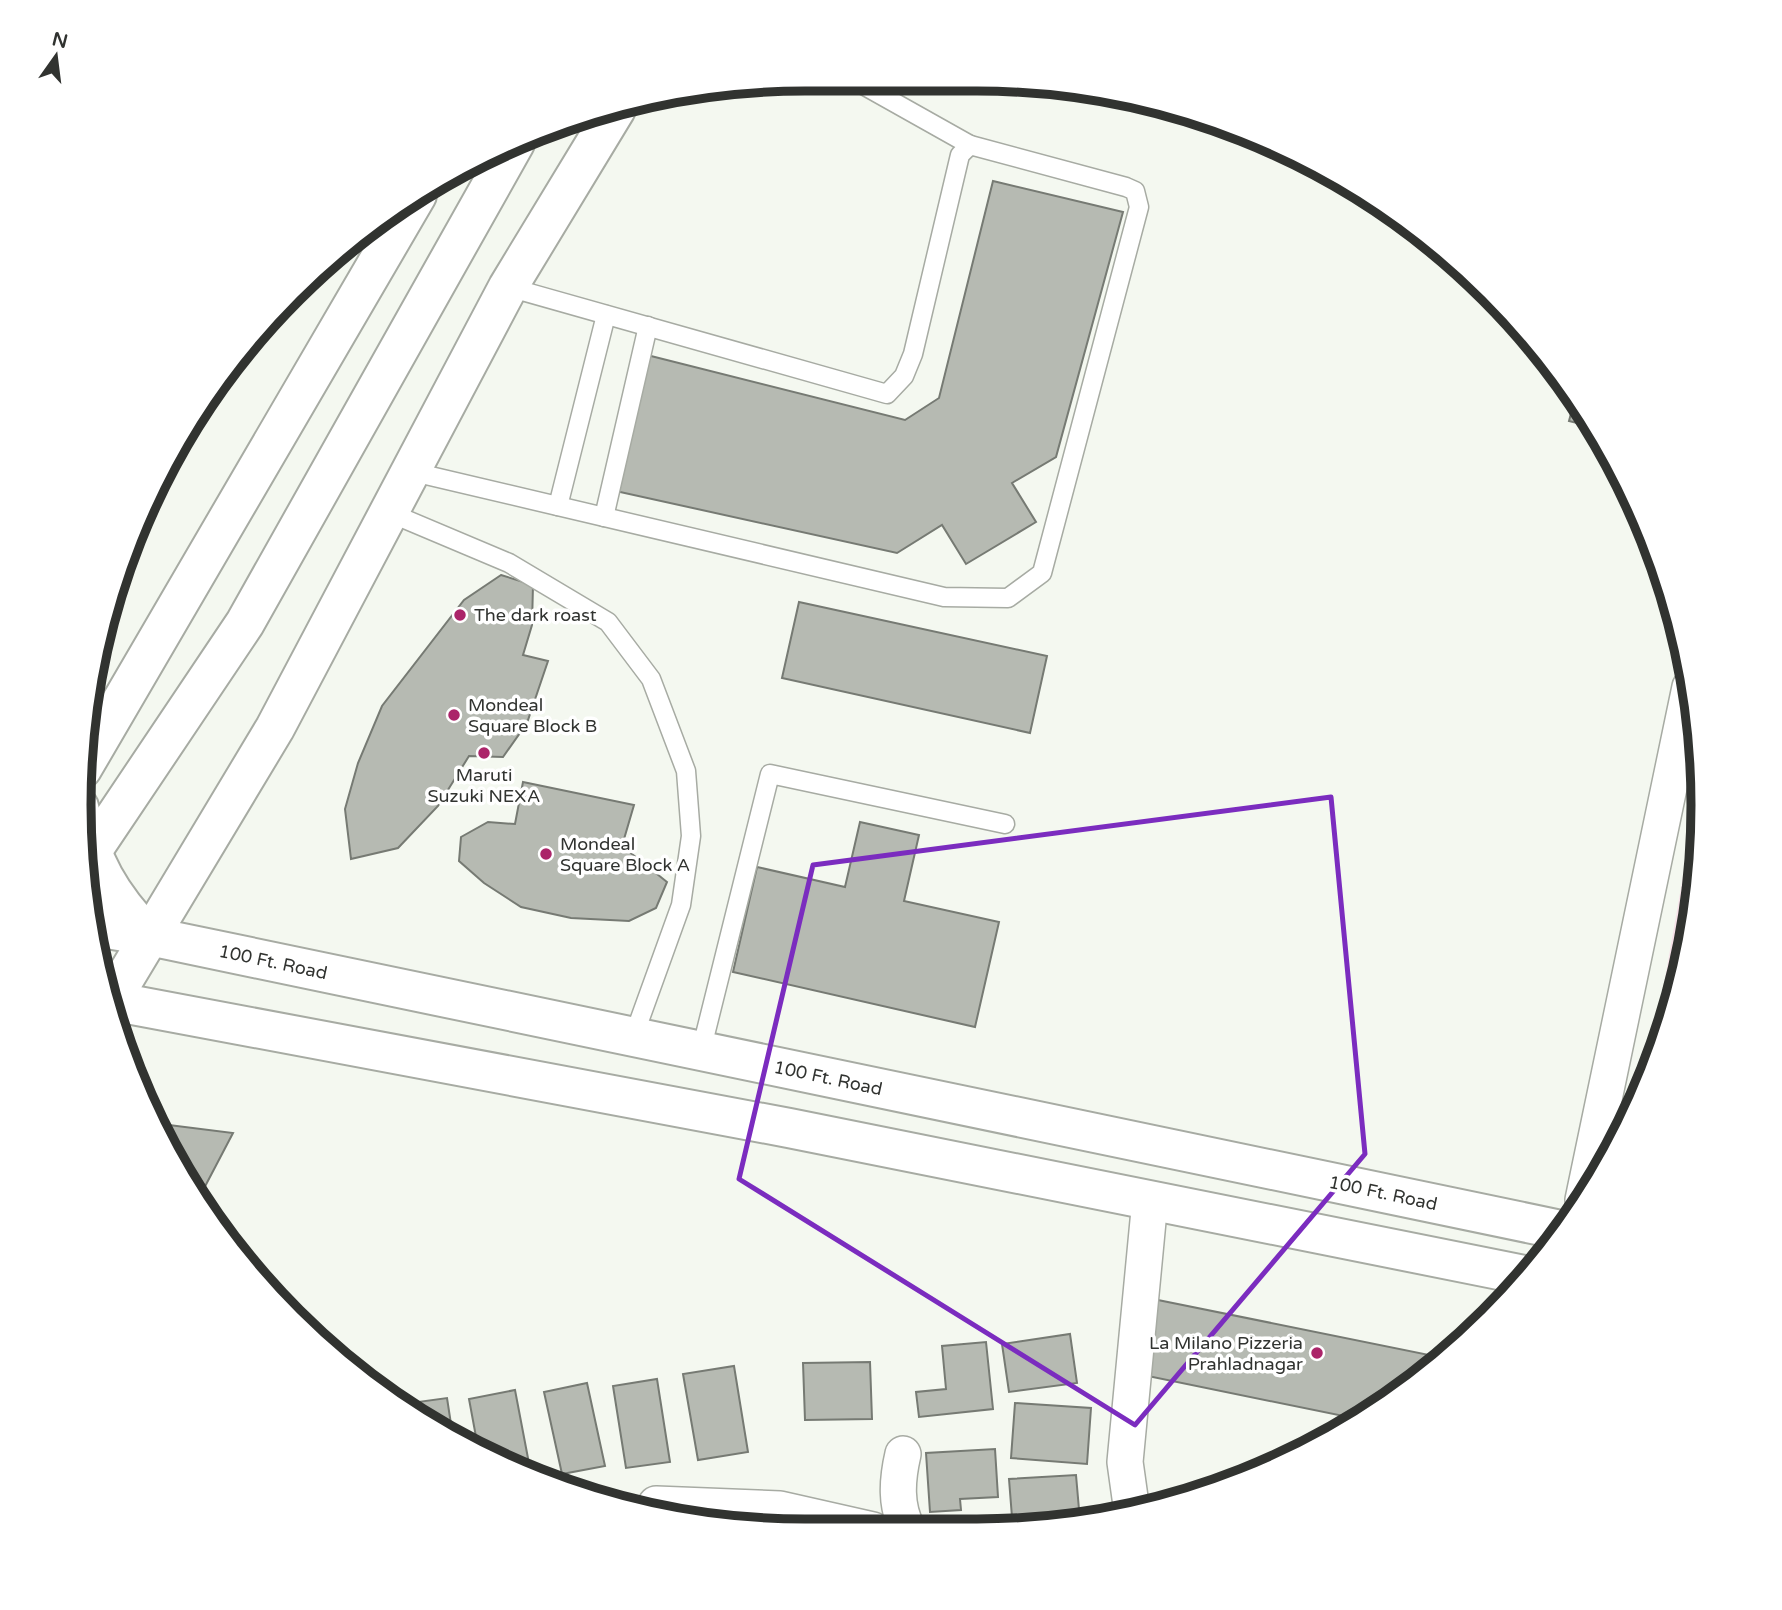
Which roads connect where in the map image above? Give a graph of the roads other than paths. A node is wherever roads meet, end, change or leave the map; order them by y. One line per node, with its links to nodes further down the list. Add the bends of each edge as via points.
1 (874, 91): 3 (lane)
2 (610, 118): 6 (main road)
3 (970, 145): 8 (lane, via 960,155 913,354 904,376 887,394); 12 (lane, via 1126,187 1135,191 1139,207 1042,573 1008,598 944,597)
4 (507, 156): 16 (main road, via 246,623)
5 (407, 211): 14 (main road)
6 (508, 288): 7 (lane); 9 (main road)
7 (606, 315): 8 (lane); 10 (lane)
8 (648, 326): 12 (lane)
9 (408, 471): 10 (lane); 11 (main road)
10 (558, 506): 12 (lane)
11 (388, 512): 19 (main road, via 275,728); 22 (lane, via 509,563 608,622 650,679 686,771 691,836 681,905)
12 (604, 517)
13 (1685, 711): 24 (street)
14 (94, 749)
15 (1005, 824): 23 (lane, via 770,774)
16 (93, 850)
17 (94, 864): 19 (main road, via 120,906)
18 (102, 929): 19 (main road, 100 Ft. Road)
19 (149, 936): 20 (main road); 22 (main road, 100 Ft. Road)
20 (115, 990)
21 (119, 1004): 25 (main road)
22 (633, 1038): 23 (main road, 100 Ft. Road)
23 (701, 1052): 26 (main road, 100 Ft. Road)
24 (1589, 1172)
25 (1150, 1200): 27 (main road); 29 (street, via 1125,1462)
26 (1552, 1228)
27 (1516, 1273)
28 (902, 1454): 32 (street, via 898,1475)
29 (1131, 1502)
30 (662, 1504): 31 (street, via 779,1508)
31 (826, 1519)
32 (902, 1519)

